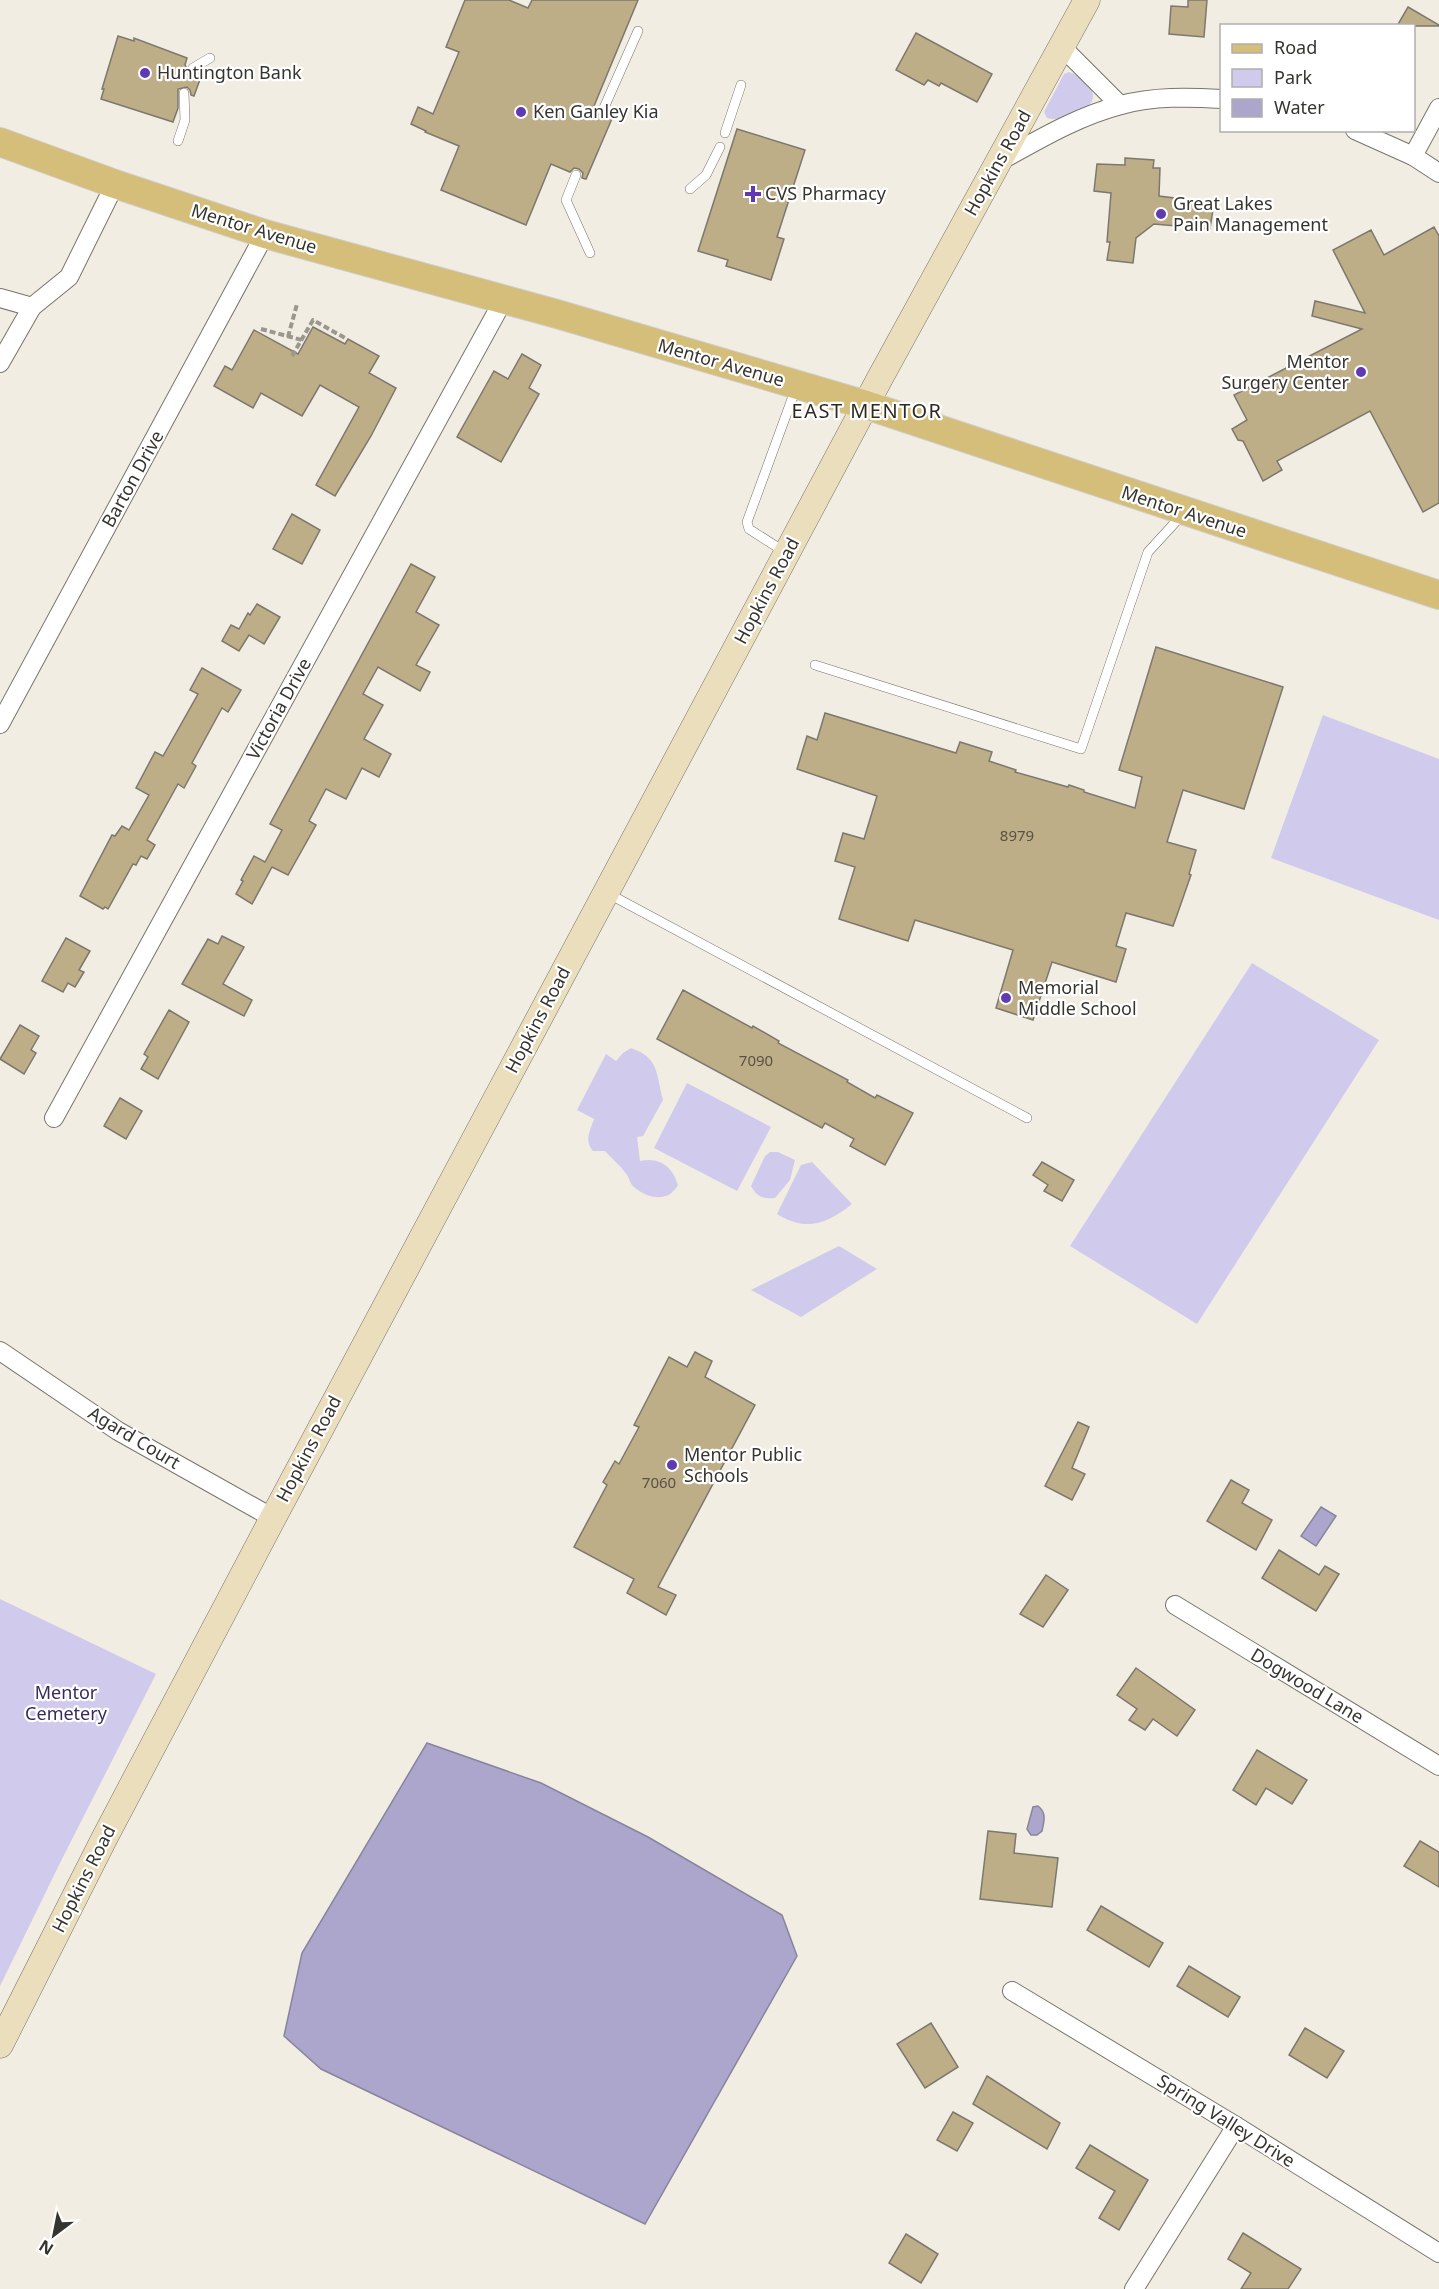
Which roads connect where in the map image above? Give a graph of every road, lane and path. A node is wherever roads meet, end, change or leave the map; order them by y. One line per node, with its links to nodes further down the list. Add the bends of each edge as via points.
1 (1087, 0): 3 (street, Hopkins Road)
2 (638, 31): 11 (lane)
3 (1062, 47): 9 (street); 18 (street, Hopkins Road)
4 (210, 58): 5 (lane)
5 (192, 68)
6 (741, 85): 13 (lane)
7 (184, 93): 14 (lane, via 185,120)
8 (1220, 99): 9 (street, via 1171,98)
9 (1120, 105): 18 (street, via 1079,120)
10 (1439, 108): 17 (street)
11 (603, 110)
12 (1359, 132): 17 (street)
13 (725, 134)
14 (178, 141)
15 (0, 142): 21 (main road, Mentor Avenue)
16 (720, 147): 22 (lane, via 706,175)
17 (1413, 156): 19 (street)
18 (998, 162): 36 (street, Hopkins Road)
19 (1439, 173)
20 (576, 175): 24 (lane, via 566,200)
21 (114, 184): 23 (main road, Mentor Avenue); 28 (street, via 69,277)
22 (690, 189)
23 (265, 234): 26 (main road, Mentor Avenue); 41 (street, Barton Drive)
24 (590, 253)
25 (0, 298): 28 (street)
26 (504, 299): 35 (main road, Mentor Avenue); 43 (street, Victoria Drive)
27 (297, 304): 30 (path)
28 (32, 307): 34 (street)
29 (261, 329): 30 (path)
30 (288, 336): 32 (path)
31 (345, 338): 32 (path, via 313,320)
32 (302, 340): 33 (path)
33 (292, 356)
34 (0, 363)
35 (797, 385): 36 (main road, Mentor Avenue); 38 (lane, via 747,522 749,529)
36 (866, 405): 37 (main road, Mentor Avenue); 38 (street, Hopkins Road)
37 (1185, 512): 39 (main road, Mentor Avenue); 40 (lane, via 1148,552 1081,749)
38 (787, 553): 42 (street, Hopkins Road)
39 (1439, 595)
40 (814, 665)
41 (0, 724)
42 (607, 893): 44 (lane); 46 (street, Hopkins Road)
43 (54, 1118)
44 (1027, 1118)
45 (0, 1351): 46 (street, Agard Court, via 118,1431)
46 (273, 1518): 50 (street, Hopkins Road)
47 (1175, 1605): 48 (street, Dogwood Lane)
48 (1439, 1766)
49 (1012, 1991): 51 (street, Spring Valley Drive)
50 (0, 2045)
51 (1236, 2126): 52 (street, Spring Valley Drive); 53 (street)
52 (1439, 2253)
53 (1134, 2289)

